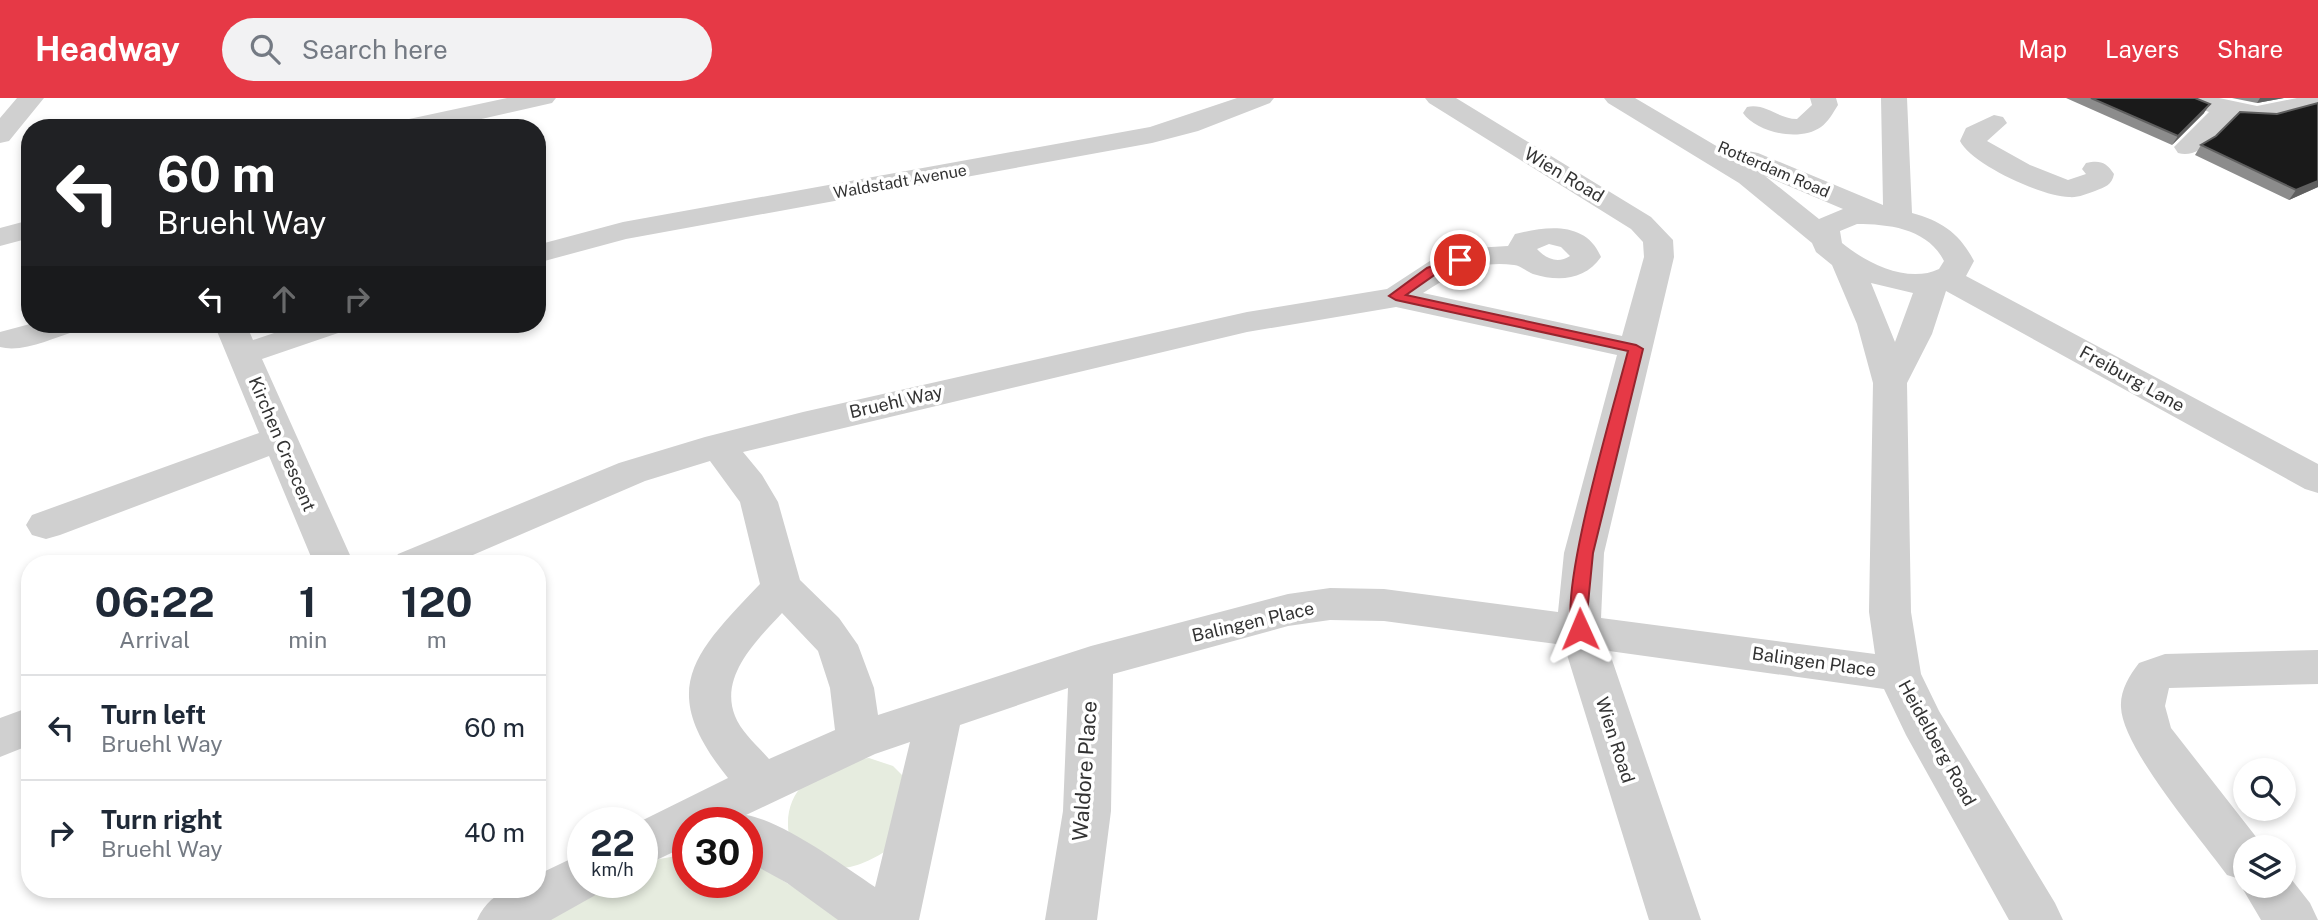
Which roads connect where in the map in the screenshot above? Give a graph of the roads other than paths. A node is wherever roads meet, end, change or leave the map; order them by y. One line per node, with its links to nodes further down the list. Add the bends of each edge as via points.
1 (31, 98): 15 (street)
2 (543, 98): 12 (street)
3 (1261, 98): 22 (street, Waldstadt Avenue, via 1152,135 624,231)
4 (1438, 98): 31 (street, Wien Road, via 1652,231 1659,257)
5 (1617, 98): 13 (street, Rotterdam Road)
6 (1823, 98): 11 (street, via 1825,106 1819,115 1796,128 1782,127)
7 (1894, 98): 18 (street)
8 (2195, 98): 10 (street)
9 (2318, 99): 10 (street, via 2279,113)
10 (2227, 109): 16 (street)
11 (1756, 113)
12 (446, 119)
13 (1662, 123): 18 (street, Rotterdam Road); 21 (street, Rotterdam Road, via 1749,177)
14 (1994, 123): 17 (street, via 1975,134 1975,145 2047,184 2078,188 2099,179)
15 (0, 135)
16 (2188, 148)
17 (2096, 169)
18 (1892, 217): 21 (street, via 1841,218 1825,230); 25 (street, Rotterdam Road, via 1928,229 1951,244 1959,261 1957,268)
19 (21, 231): 20 (street)
20 (0, 237)
21 (1824, 238): 24 (street, Rotterdam Road, via 1835,256)
22 (546, 252)
23 (1523, 255): 26 (street, Bruehl Way, via 1474,257 1447,264)
24 (1847, 264): 25 (street, via 1889,280); 32 (street, Heidelberg Road, via 1873,324)
25 (1940, 279): 32 (street, Heidelberg Road); 35 (street, Freiburg Lane)
26 (1396, 296): 31 (street, Bruehl Way); 34 (street, Bruehl Way, via 1233,326)
27 (34, 333): 30 (street)
28 (275, 333): 29 (street)
29 (237, 339): 33 (street, Kirchen Crescent)
30 (10, 340)
31 (1636, 349): 40 (street, Wien Road, via 1584,553)
32 (1891, 383): 43 (street, Heidelberg Road, via 1890,612)
33 (280, 439): 36 (street); 37 (street, Kirchen Crescent)
34 (718, 446): 38 (street, Bruehl Way, via 632,472); 39 (street, via 759,502)
35 (2318, 480)
36 (46, 525)
37 (330, 555)
38 (434, 555)
39 (781, 587): 47 (street, via 837,645 852,688); 48 (street, via 720,660 708,686 707,698 721,732)
40 (1580, 629): 41 (street, Balingen Place, via 1384,605 1330,604 1288,610); 43 (street, Balingen Place); 60 (street, Wien Road)
41 (1091, 663): 44 (street, Balingen Place); 59 (street, Waldore Place, via 1087,811)
42 (2318, 667): 50 (street, via 2165,671 2154,675 2143,695 2146,726 2153,738)
43 (1899, 674): 61 (street, Heidelberg Road)
44 (940, 713): 47 (street, Balingen Place); 58 (street)
45 (21, 729): 46 (street)
46 (0, 738)
47 (859, 740): 48 (street, Balingen Place)
48 (761, 783): 49 (street, Balingen Place)
49 (729, 807)
50 (2233, 843)
51 (763, 845): 57 (street, via 805,867)
52 (567, 885): 53 (street)
53 (546, 896)
54 (543, 898): 56 (street)
55 (2275, 898): 62 (street)
56 (503, 920)
57 (879, 920)
58 (893, 920)
59 (1071, 920)
60 (1675, 920)
61 (2036, 920)
62 (2292, 920)

